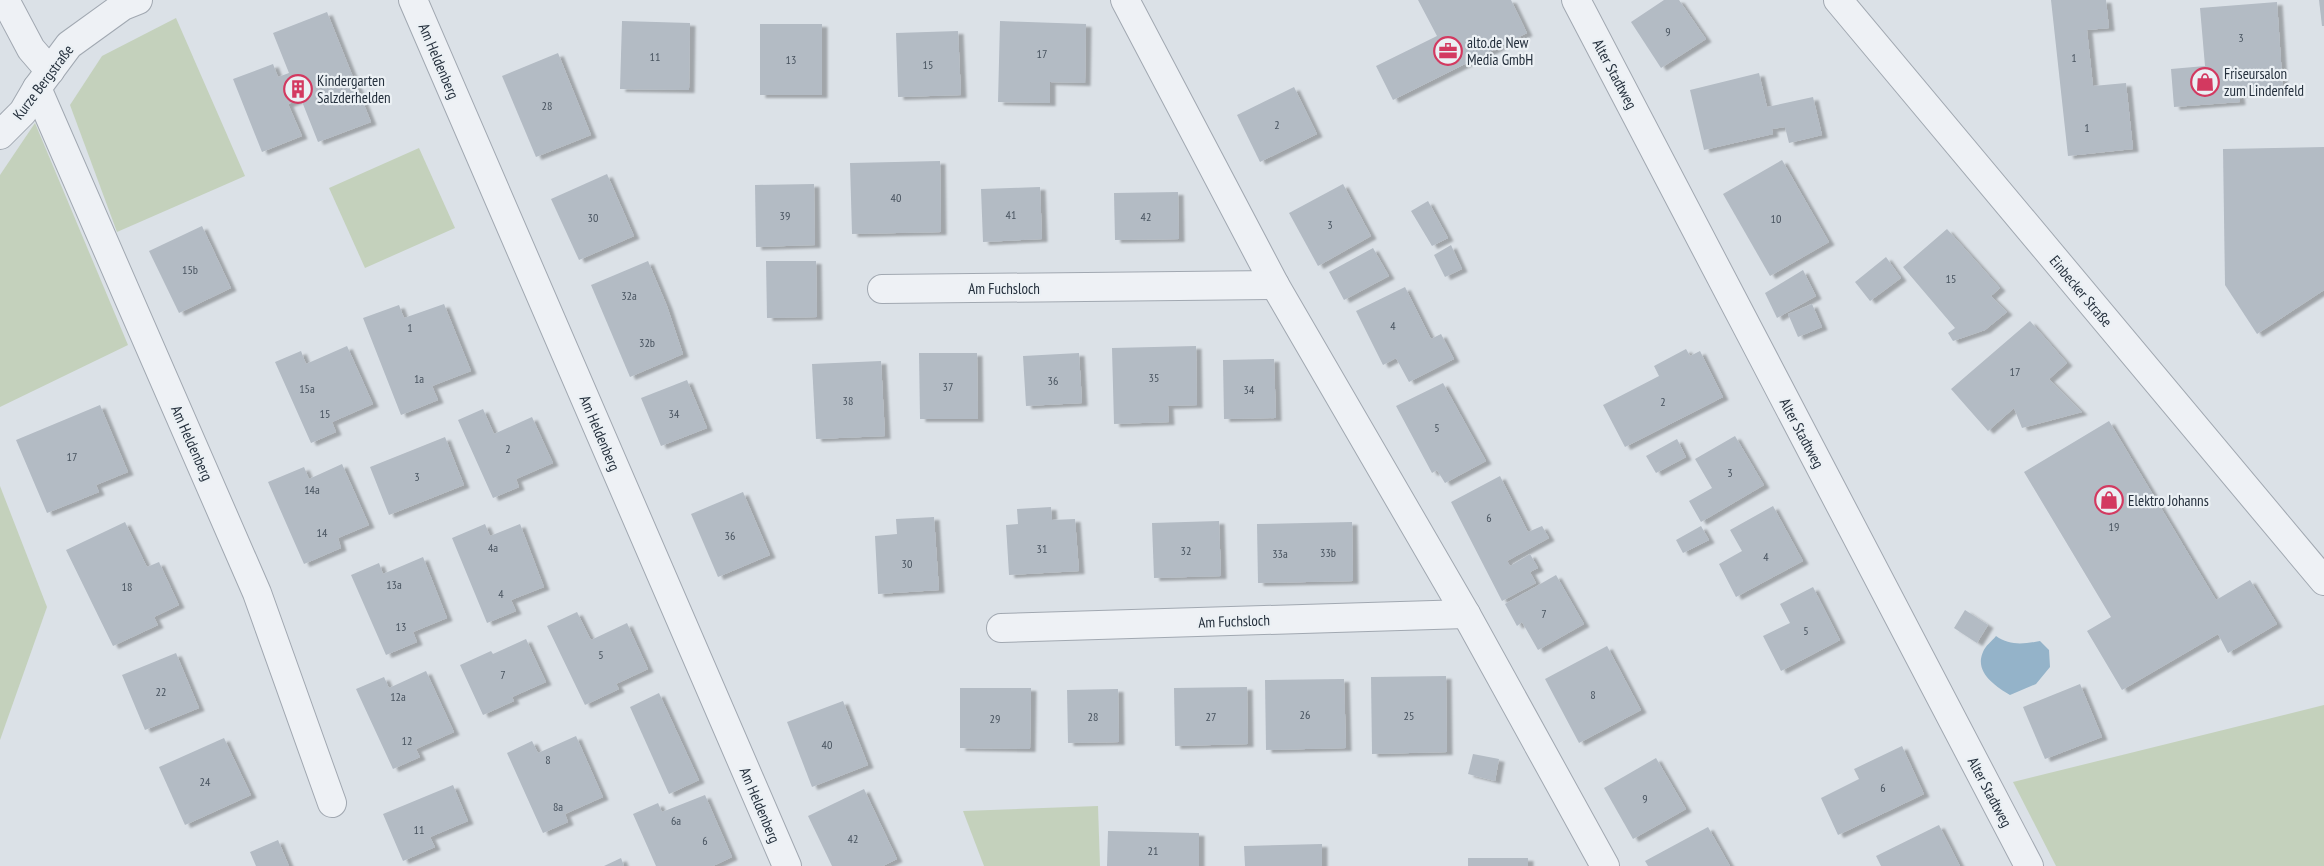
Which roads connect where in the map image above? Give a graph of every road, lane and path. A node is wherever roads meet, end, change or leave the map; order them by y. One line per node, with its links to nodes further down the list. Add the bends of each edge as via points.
1 (5, 0): 7 (street, Am Heldenberg)
2 (138, 0): 7 (street, Kurze Bergstraße, via 123,6 69,45)
3 (412, 0): 15 (street, Am Heldenberg)
4 (1125, 0): 9 (street)
5 (1576, 0): 17 (street, Alter Stadtweg)
6 (1838, 0): 11 (street, Einbecker Straße)
7 (44, 80): 8 (street, Kurze Bergstraße, via 23,112); 14 (street, Am Heldenberg, via 258,593)
8 (0, 135)
9 (1275, 285): 10 (street, Am Fuchsloch); 12 (street)
10 (882, 288)
11 (2324, 581)
12 (1466, 614): 13 (street, Am Fuchsloch); 16 (street)
13 (1002, 628)
14 (332, 803)
15 (787, 866)
16 (1605, 866)
17 (2029, 866)

